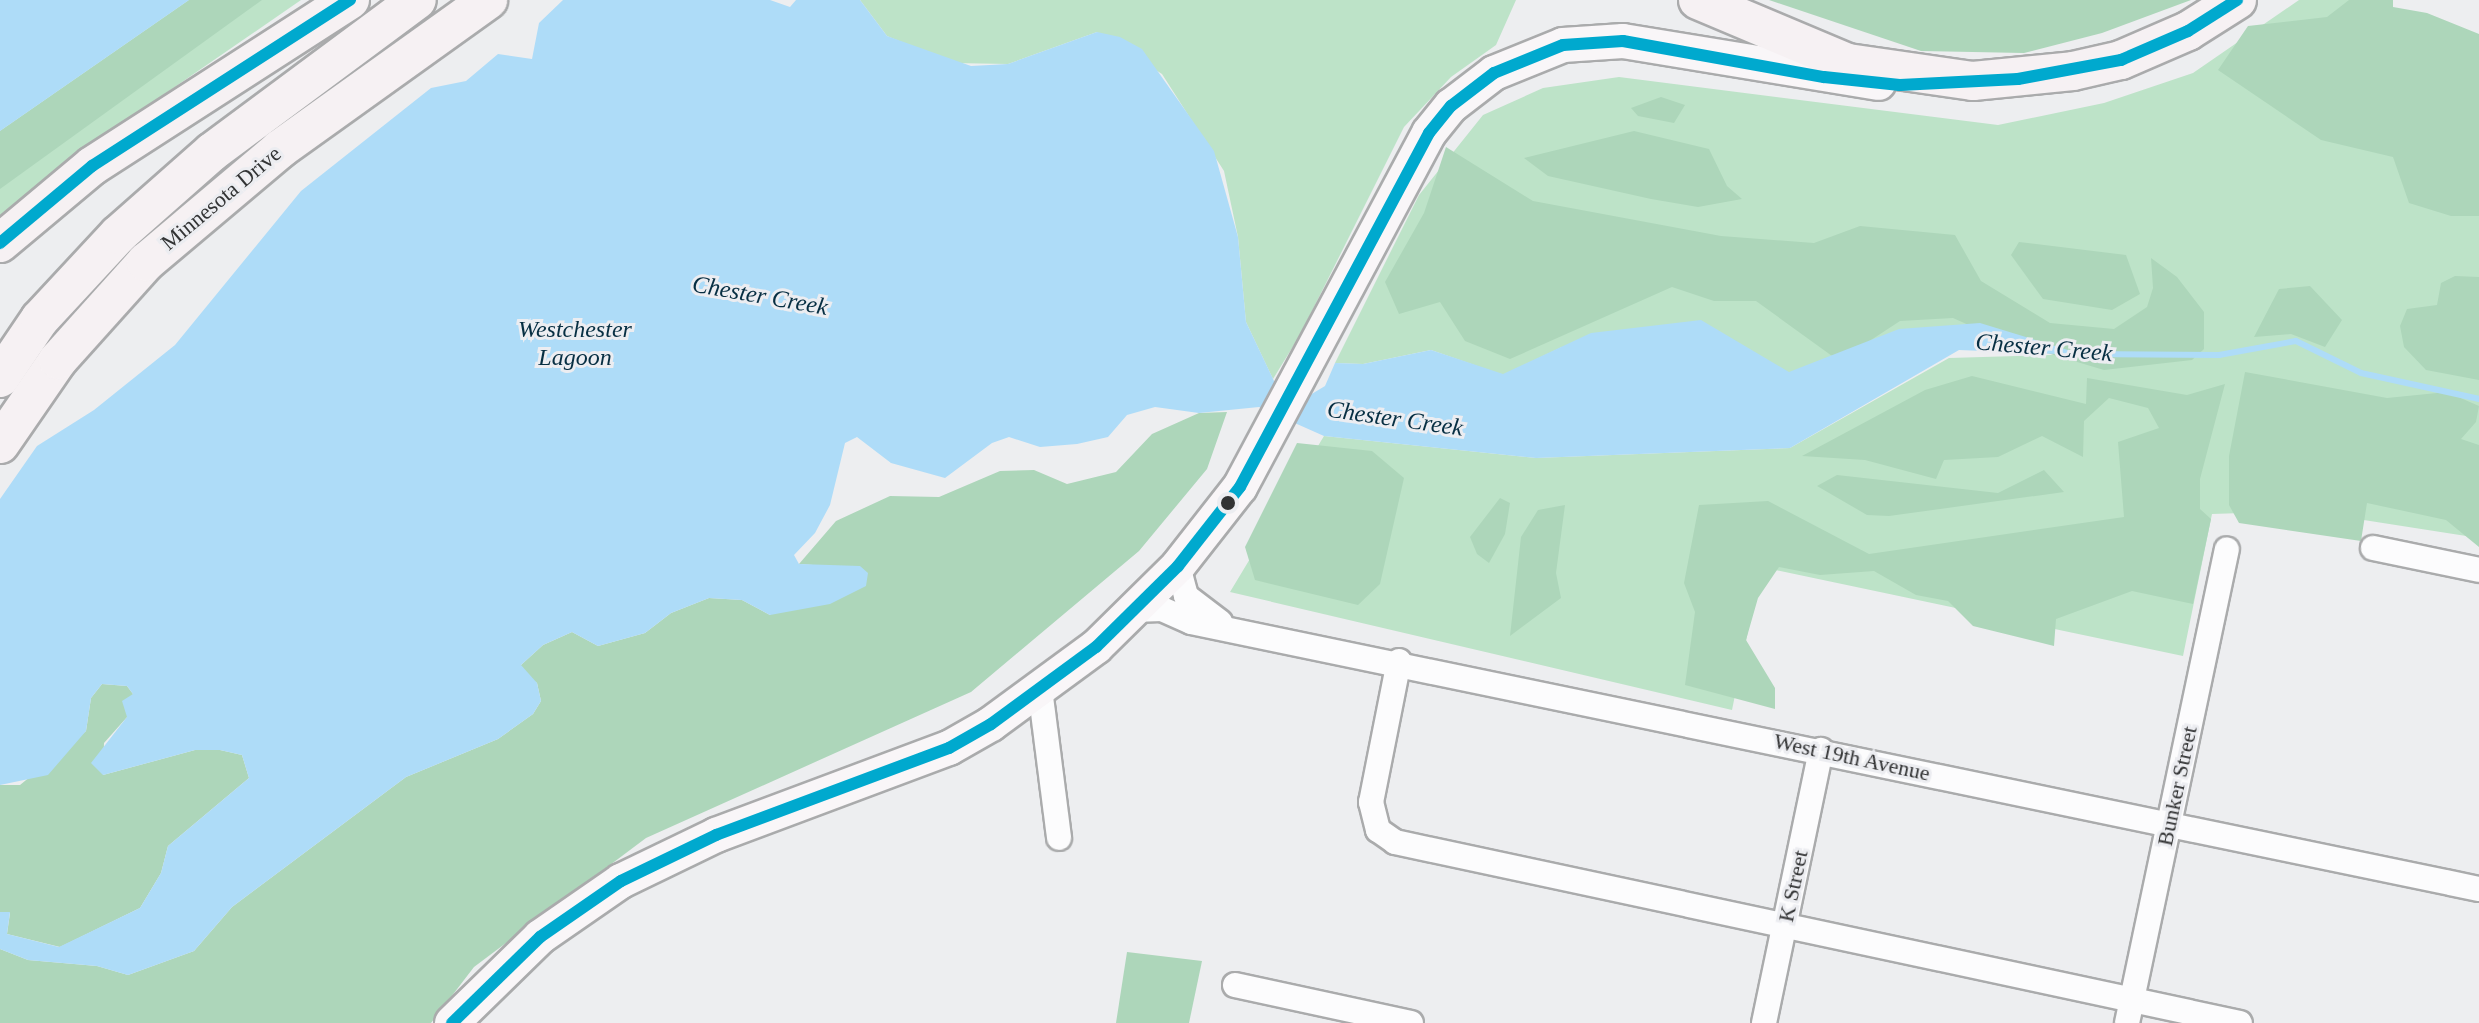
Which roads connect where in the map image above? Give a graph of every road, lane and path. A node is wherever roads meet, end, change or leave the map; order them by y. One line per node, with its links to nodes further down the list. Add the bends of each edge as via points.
1 (350, 0): 7 (main road, via 92,166)
2 (417, 0): 8 (main road, Minnesota Drive, via 224,143 118,235 40,319)
3 (488, 0): 9 (main road, Minnesota Drive, via 280,149 146,262 58,360)
4 (1698, 0): 6 (main road, via 1848,63)
5 (2237, 0): 6 (main road, via 2188,31 2121,60 2073,71)
6 (1973, 81): 12 (main road, via 1900,85 1824,77 1623,41 1563,45 1514,62 1472,88 1429,133 1249,474)
7 (0, 243)
8 (0, 378)
9 (0, 444)
10 (2373, 548): 13 (street)
11 (2227, 549): 19 (street, Bunker Street)
12 (1178, 566): 14 (main road); 15 (street, West 19th Avenue, via 1186,596)
13 (2479, 570)
14 (1132, 610): 15 (street, West 19th Avenue, via 1162,609 1191,622); 17 (main road, via 1096,647)
15 (1225, 625): 16 (street, West 19th Avenue)
16 (1399, 661): 18 (street, West 19th Avenue); 22 (street, via 1371,802 1378,830 1395,842)
17 (1040, 689): 20 (street); 25 (main road, via 949,748 716,835 621,881 540,937)
18 (1821, 750): 19 (street, West 19th Avenue); 22 (street, K Street)
19 (2169, 825): 21 (street, West 19th Avenue); 24 (street, Bunker Street)
20 (1059, 838)
21 (2479, 889)
22 (1785, 925): 24 (street); 27 (street, K Street)
23 (1235, 985): 26 (street)
24 (2129, 1012): 28 (street)
25 (452, 1023)
26 (1411, 1023)
27 (1764, 1023)
28 (2240, 1023)

